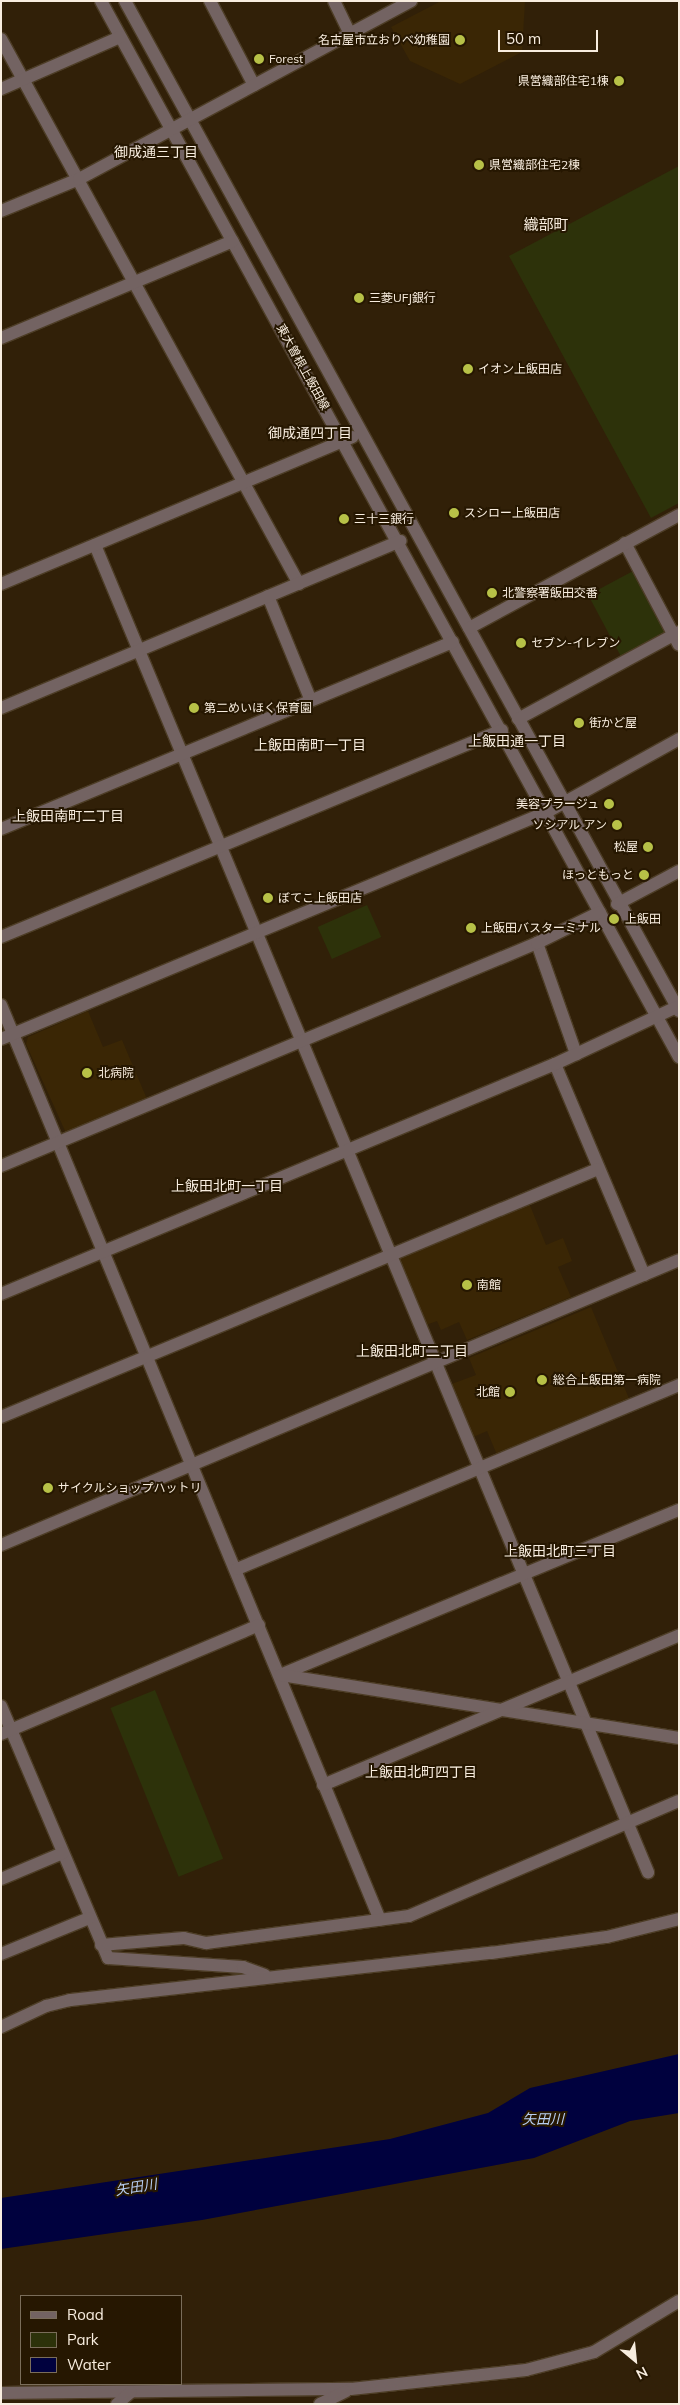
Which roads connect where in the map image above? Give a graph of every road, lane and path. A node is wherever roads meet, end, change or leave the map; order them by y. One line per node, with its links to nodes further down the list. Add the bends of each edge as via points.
1 (101, 1): 7 (street, 東大曽根上飯田線)
2 (125, 1): 12 (street, 東大曽根上飯田線)
3 (210, 1): 10 (street)
4 (334, 1): 6 (street)
5 (411, 1): 6 (street)
6 (350, 34): 10 (street)
7 (120, 37): 9 (street); 13 (street, 東大曽根上飯田線)
8 (1, 39): 9 (street)
9 (24, 80): 11 (street); 14 (street)
10 (254, 85): 12 (street)
11 (1, 89)
12 (190, 120): 13 (street); 19 (street, 東大曽根上飯田線)
13 (172, 130): 14 (street); 16 (street, 東大曽根上飯田線)
14 (79, 179): 15 (street); 17 (street)
15 (1, 211)
16 (233, 241): 17 (street); 20 (street, 東大曽根上飯田線)
17 (135, 282): 18 (street); 21 (street)
18 (1, 338)
19 (361, 433): 20 (street); 29 (street, 東大曽根上飯田線)
20 (344, 441): 21 (street); 23 (street, 東大曽根上飯田線)
21 (244, 482): 25 (street); 27 (street)
22 (679, 515): 24 (street)
23 (400, 541): 27 (street); 31 (street, 東大曽根上飯田線)
24 (625, 543): 29 (street); 30 (street)
25 (95, 545): 26 (street); 32 (street)
26 (1, 584)
27 (299, 584): 28 (street)
28 (268, 596): 32 (street); 33 (street)
29 (469, 628): 35 (street, 東大曽根上飯田線)
30 (677, 637): 35 (street)
31 (453, 642): 33 (street); 36 (street, 東大曽根上飯田線)
32 (139, 650): 34 (street); 38 (street)
33 (311, 701): 38 (street)
34 (1, 708)
35 (518, 718): 39 (street, 東大曽根上飯田線)
36 (502, 730): 40 (street, 東大曽根上飯田線); 42 (street)
37 (679, 739): 39 (street)
38 (182, 754): 41 (street); 42 (street)
39 (564, 802): 40 (street); 44 (street, 東大曽根上飯田線)
40 (547, 812): 45 (street, 東大曽根上飯田線); 46 (street)
41 (1, 829)
42 (220, 847): 46 (street); 47 (street)
43 (679, 871): 44 (street)
44 (617, 904): 50 (street, 東大曽根上飯田線)
45 (600, 912): 48 (street); 51 (street, 東大曽根上飯田線)
46 (258, 933): 52 (street); 54 (street)
47 (1, 937)
48 (537, 943): 54 (street); 55 (street)
49 (1, 1005): 52 (street)
50 (678, 1008): 51 (street)
51 (657, 1018): 55 (street); 56 (street, 東大曽根上飯田線)
52 (14, 1034): 53 (street); 58 (street)
53 (1, 1039)
54 (301, 1042): 58 (street); 59 (street)
55 (576, 1054): 57 (street)
56 (679, 1057)
57 (555, 1064): 59 (street); 61 (street)
58 (59, 1143): 60 (street); 62 (street)
59 (347, 1150): 62 (street); 63 (street)
60 (1, 1166)
61 (598, 1170): 63 (street); 65 (street)
62 (103, 1251): 66 (street); 67 (street)
63 (389, 1256): 67 (street); 68 (street)
64 (679, 1260): 65 (street)
65 (644, 1275): 68 (street)
66 (1, 1294)
67 (146, 1357): 70 (street); 71 (street)
68 (434, 1364): 71 (street); 72 (street)
69 (679, 1385): 72 (street)
70 (1, 1416)
71 (194, 1463): 74 (street); 75 (street)
72 (479, 1469): 75 (street); 76 (street)
73 (679, 1510): 76 (street)
74 (1, 1545)
75 (237, 1569): 77 (street)
76 (523, 1574): 79 (street); 80 (street)
77 (259, 1625): 79 (street); 84 (street)
78 (679, 1635): 80 (street)
79 (280, 1675): 82 (street); 86 (street)
80 (568, 1681): 82 (street); 83 (street)
81 (1, 1706): 84 (street)
82 (496, 1710): 83 (street); 86 (street)
83 (586, 1724): 85 (street); 88 (street)
84 (6, 1732): 89 (street)
85 (679, 1738)
86 (322, 1784): 94 (street)
87 (679, 1801): 88 (street)
88 (627, 1823): 90 (street); 94 (street, via 409,1916)
89 (62, 1854): 91 (street); 92 (street)
90 (648, 1872)
91 (1, 1879)
92 (89, 1918): 97 (street); 98 (street)
93 (679, 1919): 96 (street)
94 (380, 1920): 97 (street, via 206,1943 184,1938)
95 (679, 1928): 96 (street)
96 (607, 1937): 99 (street)
97 (100, 1945): 99 (street, via 108,1958 243,1967)
98 (1, 1954)
99 (268, 1976): 100 (street, via 70,2000 46,2006)
100 (1, 2027)
101 (679, 2301): 102 (street, via 571,2361 526,2370)
102 (351, 2389): 103 (street); 106 (street)
103 (131, 2392): 104 (street); 105 (street)
104 (1, 2393)
105 (117, 2404)
106 (320, 2404)

